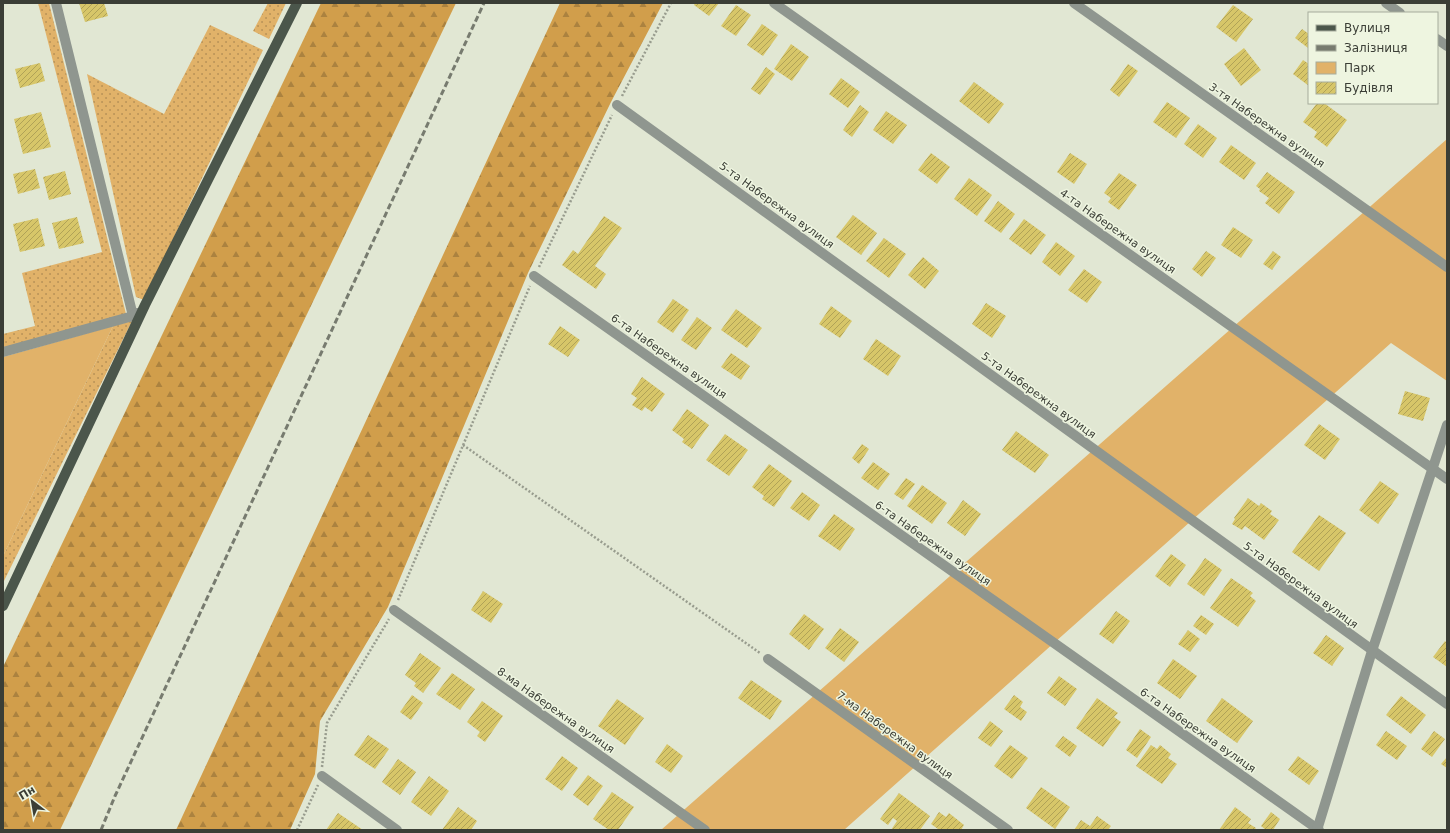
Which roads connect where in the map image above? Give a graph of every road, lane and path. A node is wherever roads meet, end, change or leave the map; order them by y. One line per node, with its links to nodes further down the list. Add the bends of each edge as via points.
1 (56, 3): 14 (street)
2 (297, 3): 13 (main road)
3 (671, 3): 10 (path)
4 (774, 3): 18 (street, 4-та Набережна вулиця)
5 (1074, 3): 11 (street, 3-тя Набережна вулиця)
6 (1386, 3): 7 (street)
7 (1399, 12)
8 (1438, 40): 9 (street)
9 (1447, 46)
10 (617, 104): 12 (path); 22 (street, 5-та Набережна вулиця)
11 (1447, 267)
12 (534, 276): 17 (path); 30 (street, 6-та Набережна вулиця)
13 (145, 305): 14 (street); 20 (main road)
14 (133, 316): 15 (street)
15 (3, 352)
16 (1447, 425): 18 (street)
17 (463, 445): 21 (path); 23 (path)
18 (1433, 469): 19 (street, 4-та Набережна вулиця); 22 (street)
19 (1447, 479)
20 (3, 606)
21 (394, 610): 25 (path, via 327,723); 28 (street, 8-ма Набережна вулиця)
22 (1372, 651): 24 (street, 5-та Набережна вулиця); 30 (street)
23 (768, 659): 29 (street, 7-ма Набережна вулиця)
24 (1447, 704)
25 (322, 776): 26 (path); 27 (street)
26 (297, 830)
27 (397, 830)
28 (705, 830)
29 (1008, 830)
30 (1317, 830)

